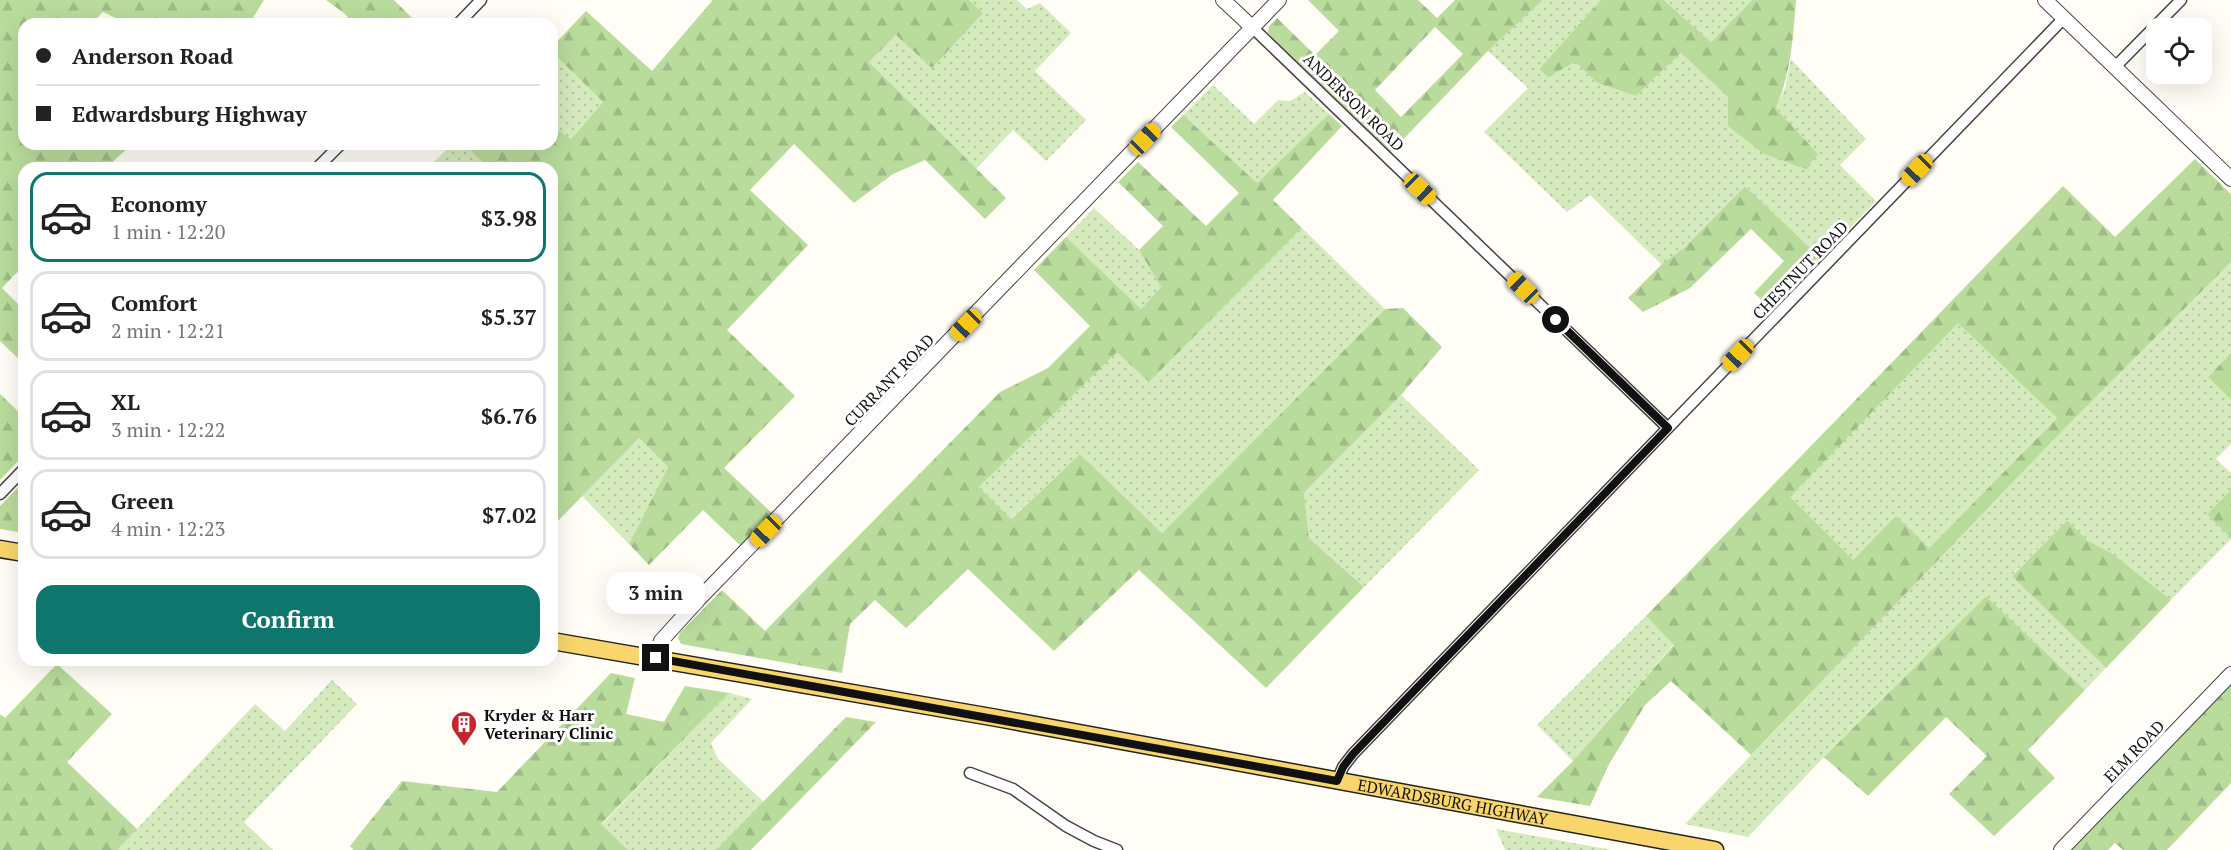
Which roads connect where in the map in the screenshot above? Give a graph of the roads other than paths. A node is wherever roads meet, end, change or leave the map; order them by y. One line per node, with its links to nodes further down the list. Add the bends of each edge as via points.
1 (481, 0): 6 (street)
2 (1223, 0): 8 (street, ANDERSON ROAD)
3 (1279, 0): 8 (street, CURRANT ROAD)
4 (2045, 0): 7 (street)
5 (2181, 0): 9 (street)
6 (464, 18)
7 (2064, 18): 9 (street); 13 (street, CHESTNUT ROAD)
8 (1252, 28): 13 (street, ANDERSON ROAD); 19 (street, CURRANT ROAD, via 699,599 662,641)
9 (2115, 67): 12 (street)
10 (335, 150): 11 (street)
11 (323, 162)
12 (2231, 179)
13 (1668, 428): 22 (street, CHESTNUT ROAD, via 1353,754)
14 (18, 475): 15 (street)
15 (0, 494)
16 (0, 549): 17 (main road)
17 (18, 552)
18 (558, 642): 19 (main road, EDWARDSBURG HIGHWAY)
19 (656, 658): 22 (main road, EDWARDSBURG HIGHWAY)
20 (2231, 674): 25 (street, ELM ROAD)
21 (969, 773): 23 (street, via 1013,789 1066,825)
22 (1337, 781): 24 (main road, EDWARDSBURG HIGHWAY)
23 (1117, 850)
24 (1715, 850)
25 (2061, 850)

